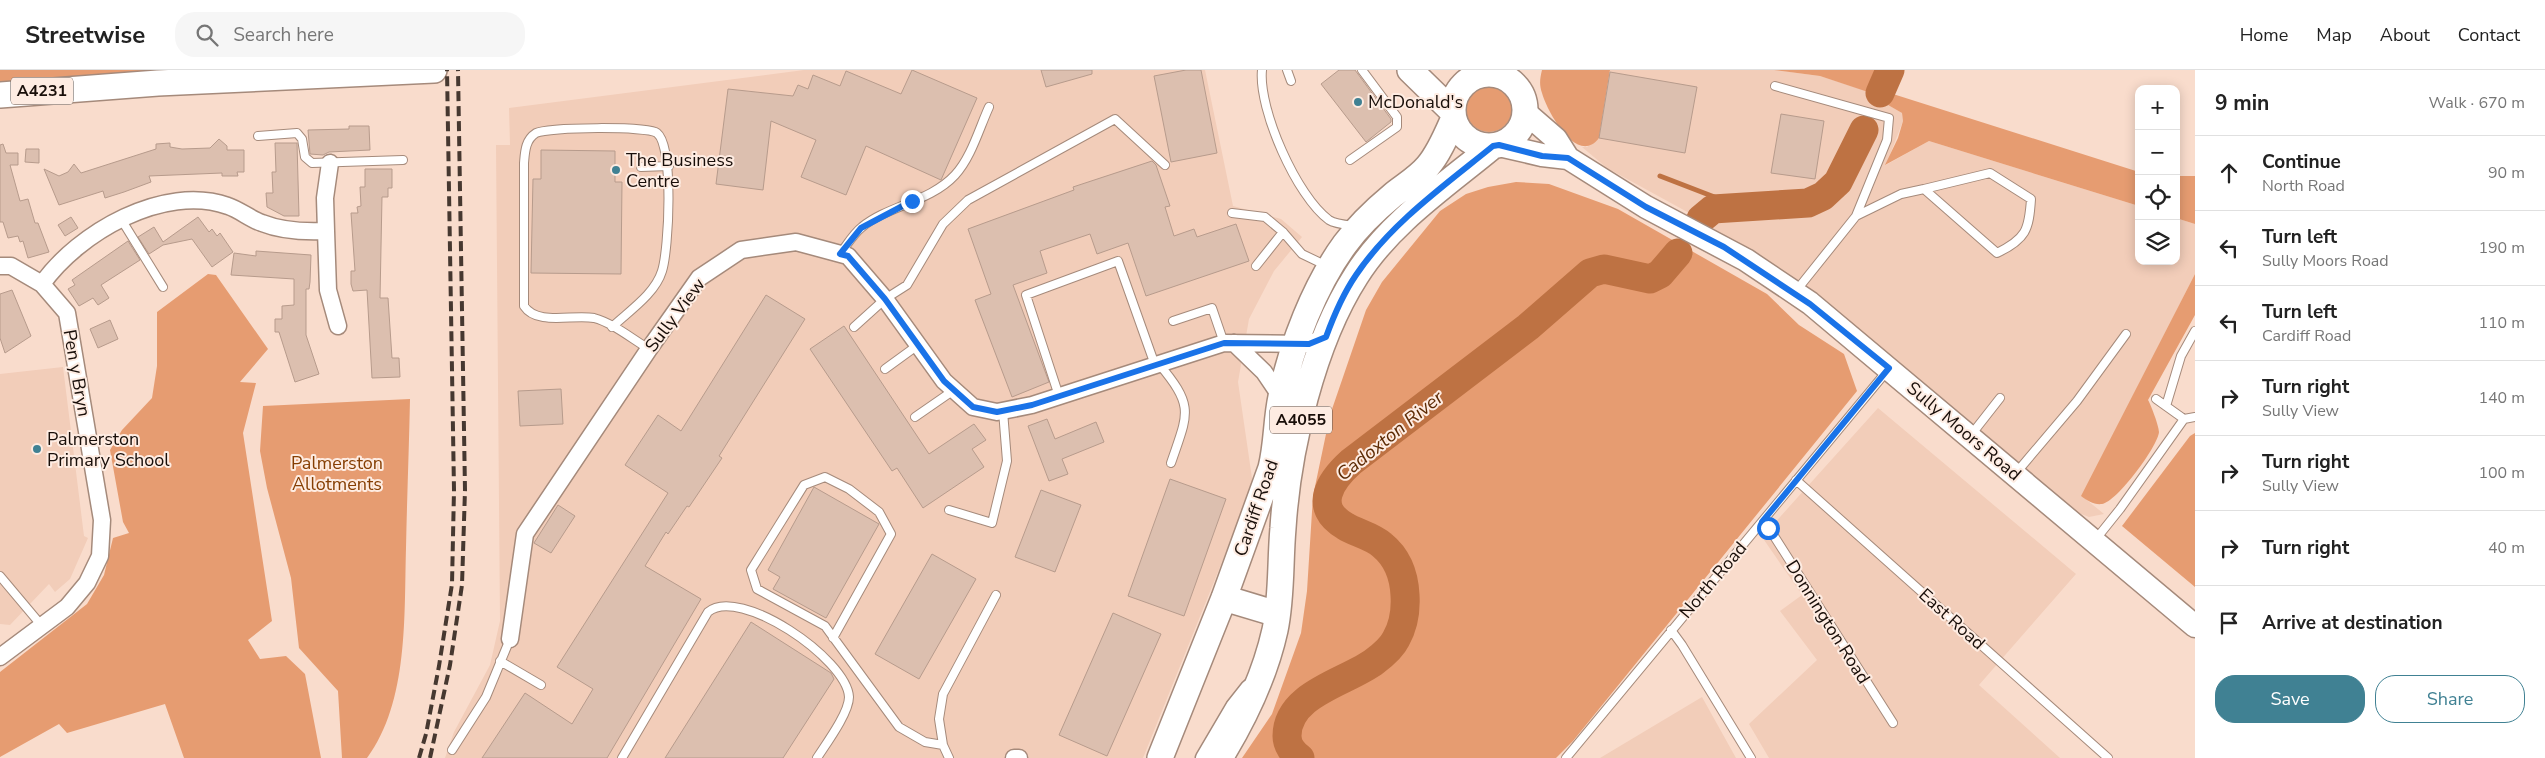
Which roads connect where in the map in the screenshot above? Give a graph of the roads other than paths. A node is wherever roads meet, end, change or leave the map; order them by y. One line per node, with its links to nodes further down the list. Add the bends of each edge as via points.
1 (426, 70): 10 (main road, A4231, via 158,83)
2 (1262, 70): 27 (lane, via 1262,86 1271,126 1309,200 1330,221)
3 (1287, 70): 8 (lane)
4 (1362, 70): 18 (lane, via 1397,117 1397,127)
5 (1410, 70): 13 (main road)
6 (1531, 70): 11 (main road)
7 (1487, 72): 11 (main road, via 1511,80); 13 (main road, via 1463,84 1457,92)
8 (1291, 81)
9 (1775, 86): 25 (lane, via 1889,118 1887,140)
10 (0, 95)
11 (1524, 103): 15 (main road, via 1518,132); 16 (main road, Sully Moors Road)
12 (989, 107): 30 (lane, via 964,163 955,175 937,189 872,220 861,228)
13 (1453, 116): 15 (main road, via 1457,128 1469,141); 27 (main road, Cardiff Road / A4055, via 1436,156 1427,168)
14 (258, 136): 19 (lane, via 296,133 302,140 305,157 312,163)
15 (1496, 146): 16 (main road, Sully Moors Road); 44 (main road, Cardiff Road / A4055, via 1429,198 1381,245 1357,274 1334,315)
16 (1568, 158): 36 (main road, Sully Moors Road, via 1646,207 1746,260)
17 (403, 160): 19 (lane)
18 (1350, 160)
19 (330, 163): 28 (street, via 325,198)
20 (669, 166): 22 (lane); 40 (lane, via 662,271 653,289); 40 (lane, via 663,139 650,129 561,128 543,131 530,139 526,147 523,186 524,306 528,313 538,316 594,318)
21 (1165, 166): 37 (lane, via 1115,119 968,200 943,224 907,285)
22 (641, 167)
23 (1924, 188): 23 (lane, via 1997,253 2013,245 2029,226 2031,199 1990,173); 25 (lane, via 1901,194)
24 (1232, 213): 29 (lane, via 1265,217)
25 (1856, 216): 36 (lane)
26 (121, 219): 28 (street, via 163,204 192,200 227,206 263,224 302,232); 34 (street, via 68,253); 35 (lane)
27 (1358, 227): 33 (main road, Cardiff Road / A4055)
28 (326, 231): 39 (street, via 328,290)
29 (1283, 232): 32 (lane); 33 (lane, via 1302,254)
30 (840, 254): 37 (street, Sully View, via 848,256); 48 (street, Sully View, via 796,242 741,250 699,278)
31 (0, 266): 34 (street, via 11,266)
32 (1256, 266)
33 (1331, 268): 46 (main road, Cardiff Road / A4055)
34 (42, 284): 73 (street, Pen y Bryn, via 67,314 102,520 100,556 87,583 67,607)
35 (163, 287)
36 (1795, 293): 50 (main road, Sully Moors Road)
37 (885, 299): 41 (lane); 47 (street, Sully View)
38 (1172, 321): 45 (lane, via 1212,308)
39 (338, 326)
40 (612, 327): 48 (lane)
41 (854, 327)
42 (2195, 331): 57 (lane, via 2181,356)
43 (2126, 334): 64 (lane, via 2078,401)
44 (1326, 337): 46 (street, Sully View, via 1309,344); 72 (main road, Cardiff Road / A4055, via 1294,454 1284,515)
45 (1229, 343): 46 (street, Sully View); 49 (street, Sully View); 54 (street, via 1264,372)
46 (1295, 344): 54 (main road, Cardiff Road / A4055)
47 (918, 345): 51 (lane); 52 (street, Sully View)
48 (649, 349): 77 (street, Sully View, via 525,534)
49 (1157, 364): 53 (street, Sully View); 53 (lane, via 1118,261 1026,295); 63 (lane, via 1178,387 1186,411)
50 (1889, 368): 62 (main road, Sully Moors Road); 65 (lane, North Road)
51 (885, 369)
52 (954, 390): 58 (street, Sully View, via 973,407); 59 (lane)
53 (1059, 396): 58 (street, Sully View)
54 (1281, 397): 71 (main road, Cardiff Road / A4055, via 1275,453)
55 (2000, 398): 62 (lane)
56 (2156, 399): 57 (lane)
57 (2166, 406): 61 (lane)
58 (1003, 411): 66 (lane, via 1007,461 992,523)
59 (915, 417)
60 (2195, 417): 61 (lane)
61 (2184, 419): 68 (lane)
62 (1970, 436): 64 (main road, Sully Moors Road)
63 (1172, 463)
64 (2014, 474): 68 (main road, Sully Moors Road)
65 (1796, 480): 67 (lane, North Road); 95 (lane, East Road)
66 (949, 510)
67 (1762, 522): 75 (lane, North Road); 82 (lane, Donnington Road)
68 (2094, 541): 74 (main road, Sully Moors Road)
69 (0, 576): 73 (lane)
70 (996, 595): 83 (lane, via 943,694 939,719)
71 (1224, 598): 72 (main road); 90 (main road, Cardiff Road / A4055)
72 (1277, 614): 80 (main road, Cardiff Road / A4055)
73 (42, 626): 78 (street, Pen y Bryn)
74 (2195, 626)
75 (1671, 630): 93 (lane, North Road); 94 (lane)
76 (833, 638): 76 (lane, via 825,626 757,589 751,570 804,485 825,477 849,489 878,512 891,534); 83 (lane, via 898,727 926,742)
77 (510, 639): 79 (lane)
78 (0, 657)
79 (500, 661): 81 (lane); 84 (lane, via 486,697)
80 (1262, 673): 91 (street, via 1234,706); 92 (main road, Cardiff Road / A4055, via 1237,730)
81 (541, 684)
82 (1893, 723)
83 (943, 745): 87 (lane)
84 (452, 750)
85 (622, 758): 86 (lane, via 708,612 724,605 752,610 797,635 827,660 846,686 849,697 846,710)
86 (817, 758)
87 (949, 758)
88 (1014, 758): 89 (street)
89 (1019, 758)
90 (1160, 758)
91 (1204, 758)
92 (1220, 758)
93 (1566, 758)
94 (1751, 758)
95 (2108, 758)

